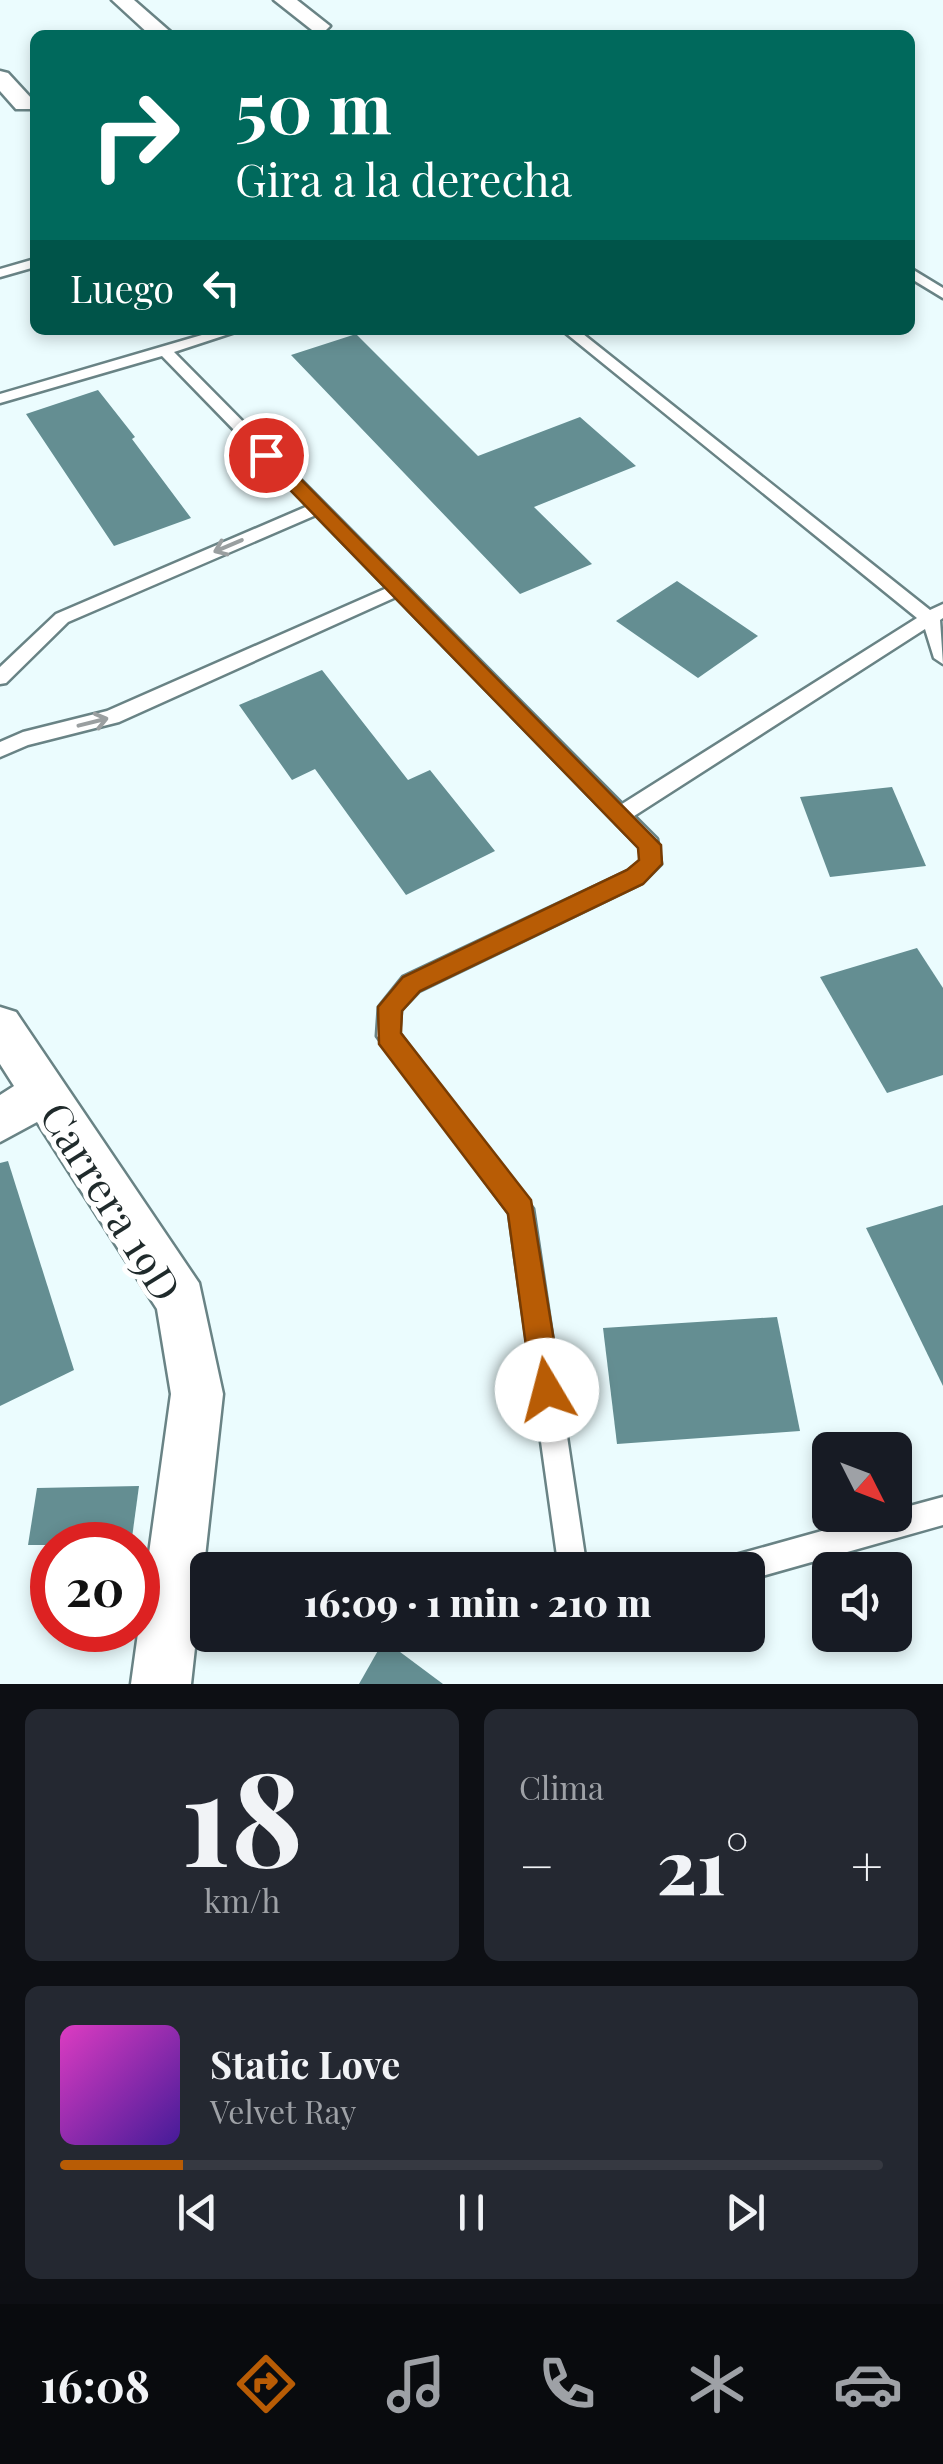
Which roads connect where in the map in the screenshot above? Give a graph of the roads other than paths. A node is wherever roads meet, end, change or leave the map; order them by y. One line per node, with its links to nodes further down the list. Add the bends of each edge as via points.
1 (122, 0): 4 (street)
2 (284, 0): 3 (street)
3 (319, 26)
4 (157, 30)
5 (0, 78): 6 (street)
6 (24, 104)
7 (30, 265): 8 (lane)
8 (0, 273)
9 (915, 275): 10 (lane)
10 (943, 294)
11 (216, 335): 13 (lane)
12 (576, 335): 17 (lane)
13 (164, 350): 14 (lane); 15 (lane)
14 (0, 399)
15 (318, 508): 16 (lane); 19 (lane, one-way to 19, via 62,618)
16 (397, 590): 20 (lane, one-way to 16, via 112,717); 21 (lane)
17 (937, 615): 18 (lane); 21 (lane)
18 (943, 658)
19 (0, 678)
20 (0, 750)
21 (619, 816): 26 (lane, via 650,845 650,864 411,984 390,1007 388,1036 521,1210)
22 (0, 1026): 23 (street, Carrera 19D)
23 (42, 1092): 24 (street); 28 (street, Carrera 19D, via 181,1301 197,1394)
24 (0, 1121)
25 (943, 1512): 27 (lane)
26 (571, 1552)
27 (765, 1561)
28 (161, 1684)

